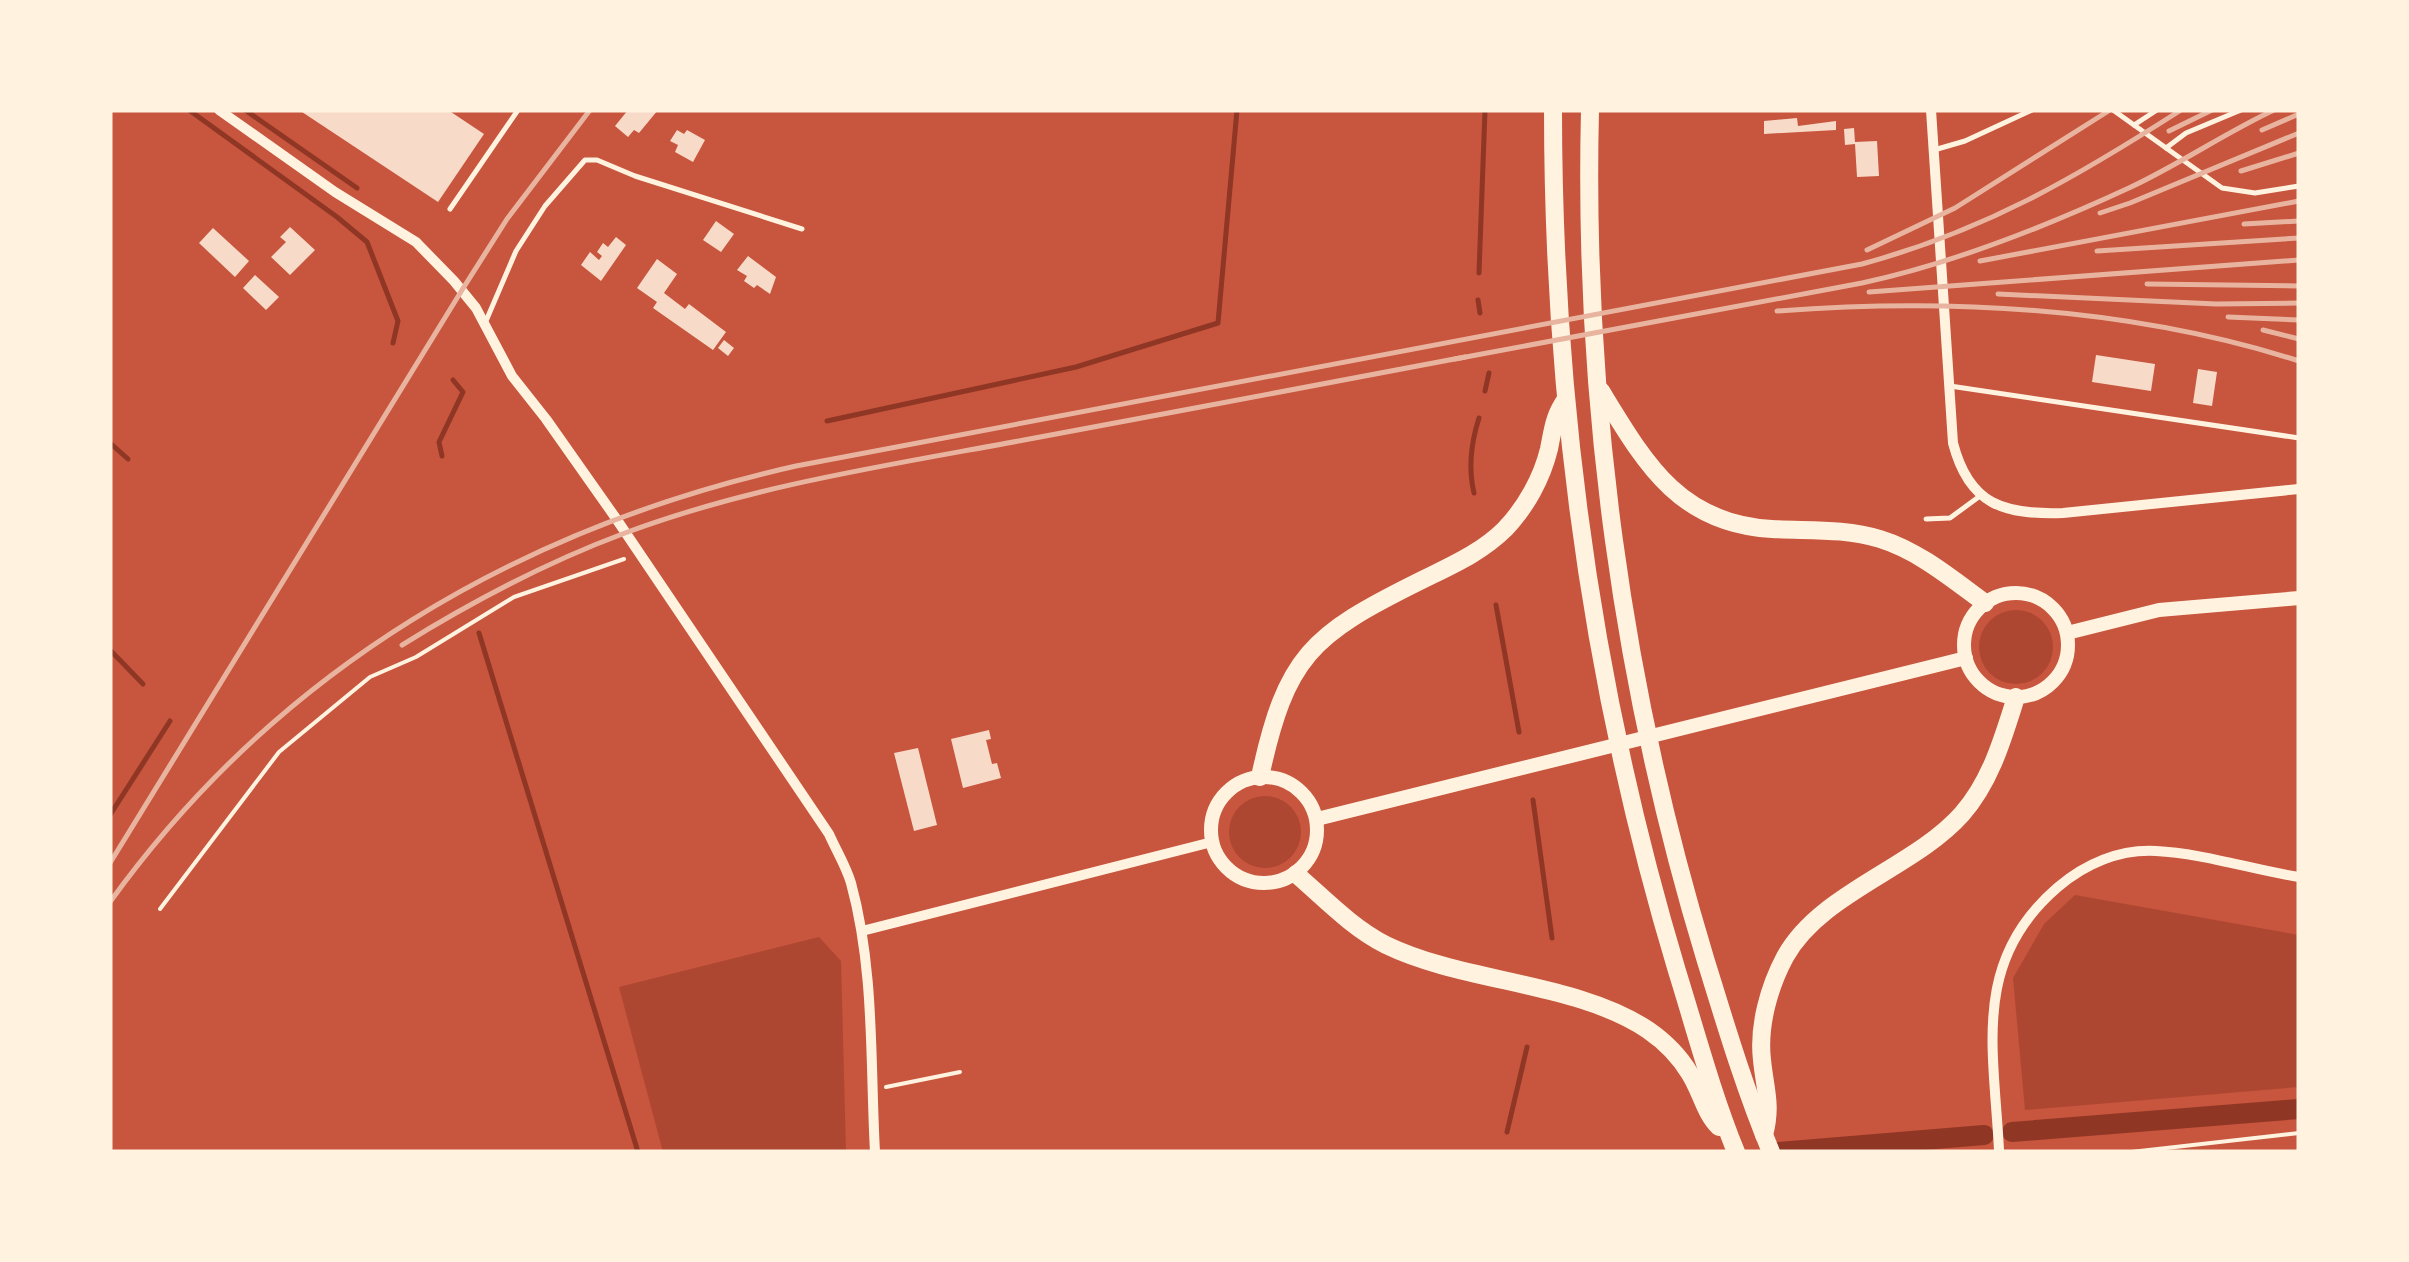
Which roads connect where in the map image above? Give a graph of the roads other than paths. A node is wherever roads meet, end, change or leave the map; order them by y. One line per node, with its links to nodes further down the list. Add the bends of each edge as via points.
1 (219, 110): 16 (street, via 416,242)
2 (518, 110): 14 (lane)
3 (1552, 110): 19 (highway)
4 (1590, 110): 18 (highway, via 1590,255)
5 (1931, 110): 12 (street)
6 (2032, 110): 12 (lane)
7 (2112, 110): 10 (lane)
8 (2157, 110): 10 (lane)
9 (2241, 110): 11 (lane)
10 (2134, 125): 11 (lane)
11 (2166, 148): 13 (lane, via 2222,188 2254,193)
12 (1934, 150): 17 (street)
13 (2299, 186)
14 (450, 209)
15 (802, 229): 16 (lane, via 585,160 516,250)
16 (485, 324): 34 (street, via 512,376 828,834 850,879)
17 (1950, 386): 20 (lane); 22 (street, via 1960,470)
18 (1600, 389): 25 (highway, via 1653,471 1705,513 1750,528 1879,539 1916,555); 36 (highway, via 1614,545 1660,794 1698,936)
19 (1566, 399): 29 (highway, via 1555,415 1540,476 1506,527 1464,559 1339,625 1302,659 1279,702); 35 (highway, via 1608,698 1630,800)
20 (2299, 438)
21 (2299, 489): 22 (street, via 2063,514 2005,510)
22 (1980, 496): 23 (lane, via 1950,518)
23 (1926, 519)
24 (2299, 598): 26 (street, via 2159,610)
25 (1985, 603): 26 (street, via 2000,595 2034,596 2049,604); 27 (street, via 1969,622)
26 (2067, 633): 28 (street, via 2061,672 2042,690)
27 (1966, 658): 28 (street, via 1979,682); 30 (street)
28 (2016, 697): 36 (highway, via 1990,772 1962,815 1834,907 1786,955 1762,1031)
29 (1260, 777): 30 (street, via 1296,787); 31 (street, via 1235,785 1217,804)
30 (1316, 819): 32 (street, via 1316,843)
31 (1212, 842): 32 (street, via 1222,864 1240,878 1274,883); 34 (street)
32 (1296, 874): 35 (highway, via 1384,944 1613,1011 1646,1029 1676,1056 1715,1125)
33 (2299, 877): 37 (street, via 2155,851 2115,854 2074,873 2032,908 2002,961 1992,1010)
34 (862, 931): 38 (street)
35 (1728, 1133): 39 (highway)
36 (1768, 1144)
37 (1999, 1150)
38 (876, 1152)
39 (1736, 1152)

